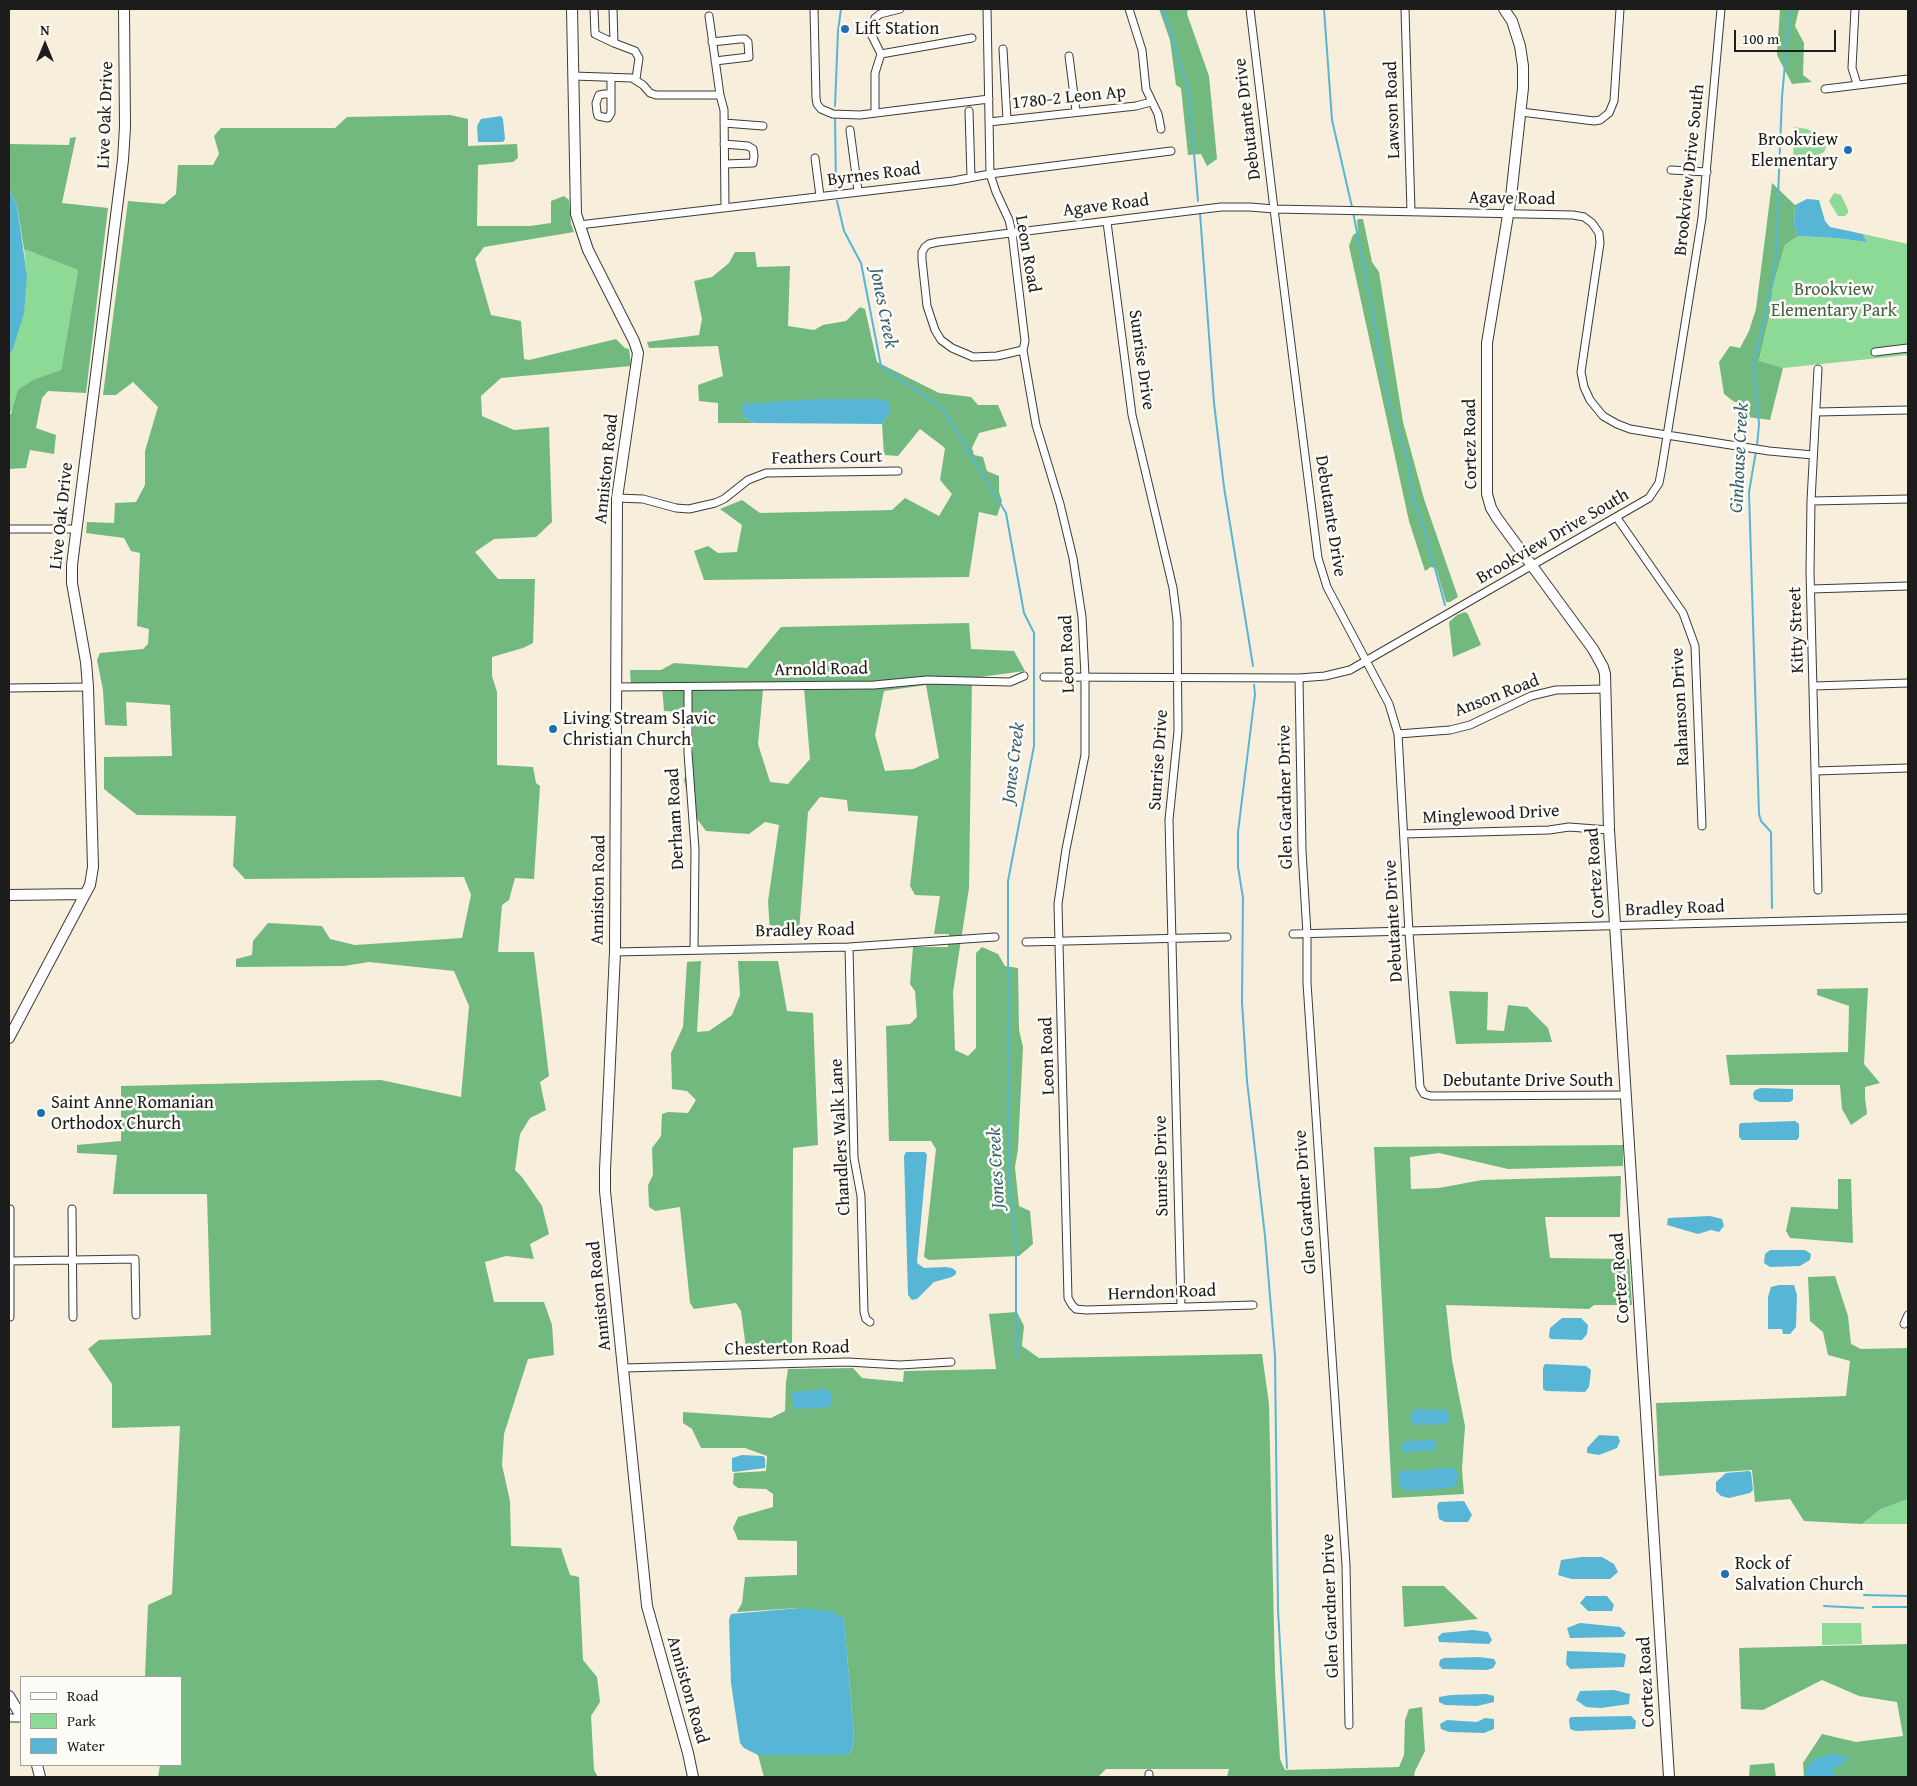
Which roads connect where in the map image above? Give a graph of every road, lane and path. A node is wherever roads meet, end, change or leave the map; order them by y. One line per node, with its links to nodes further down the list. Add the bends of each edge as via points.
1 (124, 9): 74 (street, Live Oak Drive, via 123,160)
2 (572, 9): 23 (street, Anniston Road)
3 (594, 9): 18 (street, via 595,34)
4 (613, 9): 18 (street)
5 (814, 9): 35 (street, via 817,104 833,114)
6 (900, 9): 20 (street, via 875,18 872,36)
7 (988, 9): 31 (street, Leon Road)
8 (1129, 9): 32 (street, via 1142,50 1146,89)
9 (1250, 9): 54 (street, Debutante Drive)
10 (1405, 9): 55 (street, Lawson Road)
11 (1504, 9): 36 (street, Cortez Road, via 1512,21 1521,53)
12 (1620, 9): 36 (street, via 1614,101 1610,113 1594,121)
13 (1721, 9): 48 (street, Brookview Drive South)
14 (1855, 9): 27 (street, via 1852,68)
15 (709, 16): 17 (street)
16 (972, 38): 20 (street)
17 (712, 42): 22 (street); 22 (street, via 745,39 748,42 749,57)
18 (614, 43): 25 (street, via 635,51 639,58)
19 (1004, 49): 37 (street)
20 (881, 54): 35 (street, via 875,73)
21 (1068, 56): 34 (street)
22 (716, 61): 30 (street)
23 (573, 76): 24 (street); 58 (street, Anniston Road, via 576,214)
24 (611, 76): 25 (street); 29 (street)
25 (636, 79): 30 (street, via 656,95)
26 (1908, 79): 27 (street)
27 (1857, 84): 28 (street)
28 (1825, 89)
29 (611, 94)
30 (720, 95): 39 (street)
31 (989, 99): 35 (street); 38 (street, Leon Road)
32 (1151, 102): 34 (street, 1780-2 Leon Ap); 41 (street)
33 (969, 111): 50 (street)
34 (1076, 111): 37 (street, 1780-2 Leon Ap)
35 (875, 112)
36 (1521, 112): 56 (street, Cortez Road)
37 (1007, 120): 38 (street, 1780-2 Leon Ap)
38 (989, 122): 49 (street, Leon Road)
39 (724, 123): 40 (street); 43 (street)
40 (763, 126)
41 (1161, 129)
42 (850, 130): 51 (street)
43 (724, 144): 46 (street); 46 (street, via 748,146 753,149 754,156 753,163)
44 (1171, 152): 49 (street, Byrnes Road)
45 (815, 158): 52 (street)
46 (724, 164): 53 (street)
47 (1671, 170): 48 (street)
48 (1707, 172): 66 (street, Brookview Drive South)
49 (990, 174): 50 (street, Byrnes Road); 59 (street, Leon Road)
50 (971, 178): 51 (street, Byrnes Road)
51 (858, 191): 52 (street, Byrnes Road)
52 (820, 196): 53 (street, Byrnes Road)
53 (725, 208): 58 (street, Byrnes Road)
54 (1274, 209): 55 (street, Agave Road); 57 (street, Agave Road, via 1221,207); 78 (street, Debutante Drive, via 1320,564 1327,587)
55 (1411, 211): 56 (street, Agave Road)
56 (1507, 214): 66 (street, Agave Road, via 1573,215 1592,223 1599,233 1600,243 1583,353 1581,372 1584,387 1603,416 1630,429); 75 (street, Cortez Road, via 1487,343 1487,494 1491,508)
57 (1107, 222): 59 (street, Agave Road); 82 (street, Sunrise Drive, via 1132,415 1173,588)
58 (580, 225): 69 (street, Anniston Road, via 588,250 638,353)
59 (1012, 233): 61 (street, Leon Road, via 1025,341); 61 (street, Agave Road, via 929,244 922,252 927,306 932,324 942,340 962,353 981,358)
60 (1908, 348): 62 (street)
61 (1023, 350): 80 (street, Leon Road, via 1036,425 1073,558 1082,617)
62 (1875, 352)
63 (1818, 369): 65 (street, Kitty Street)
64 (1908, 410): 65 (street)
65 (1816, 412): 67 (street, Kitty Street)
66 (1668, 435): 67 (street, Agave Road); 72 (street, Brookview Drive South, via 1656,488 1649,498)
67 (1813, 455): 71 (street, Kitty Street)
68 (898, 471): 69 (street, Feathers Court, via 766,473 748,480 724,499 689,509 643,499)
69 (617, 498): 87 (street, Anniston Road)
70 (1908, 499): 71 (street)
71 (1811, 502): 77 (street, Kitty Street)
72 (1617, 518): 75 (street, Brookview Drive South); 94 (street, Rahanson Drive, via 1683,613 1695,646)
73 (9, 529): 74 (street)
74 (76, 529): 86 (street, Live Oak Drive, via 72,582)
75 (1532, 567): 78 (street, Brookview Drive South); 90 (street, Cortez Road, via 1593,649 1603,666)
76 (1908, 586): 77 (street)
77 (1811, 590): 85 (street, Kitty Street)
78 (1366, 660): 83 (street, Brookview Drive South, via 1340,673); 91 (street, Debutante Drive, via 1389,704)
79 (1024, 676): 88 (street, Arnold Road, via 1010,682 927,680 874,685)
80 (1085, 676): 81 (street); 82 (street, Brookview Drive South); 108 (street, Leon Road, via 1085,755 1059,892)
81 (1044, 677)
82 (1178, 677): 83 (street, Brookview Drive South); 107 (street, Sunrise Drive, via 1178,731 1169,820)
83 (1299, 678): 104 (street, Glen Gardner Drive)
84 (1908, 683): 85 (street)
85 (1814, 686): 93 (street, Kitty Street)
86 (88, 687): 89 (street); 98 (street, Live Oak Drive, via 92,868)
87 (617, 687): 88 (street, Arnold Road); 112 (street, Anniston Road)
88 (688, 687): 111 (street, Derham Road, via 688,753 695,849)
89 (9, 688)
90 (1606, 689): 91 (street, Anson Road, via 1556,690 1531,696 1450,730); 95 (street, Cortez Road)
91 (1398, 734): 96 (street, Debutante Drive)
92 (1908, 768): 93 (street)
93 (1816, 771): 97 (street, Kitty Street)
94 (1702, 826)
95 (1609, 830): 96 (street, Minglewood Drive, via 1569,827); 101 (street, Cortez Road)
96 (1404, 834): 102 (street, Debutante Drive)
97 (1818, 890)
98 (85, 894): 99 (street); 113 (street, Live Oak Drive)
99 (9, 895)
100 (1908, 918): 101 (street, Bradley Road)
101 (1616, 927): 102 (street, Bradley Road); 114 (street, Cortez Road)
102 (1409, 932): 104 (street, Bradley Road); 115 (street, Debutante Drive, via 1420,1087 1424,1094)
103 (1293, 934): 104 (street, Bradley Road)
104 (1307, 934): 133 (street, Glen Gardner Drive, via 1307,983 1346,1565)
105 (995, 937): 110 (street, Bradley Road)
106 (1227, 937): 107 (street)
107 (1172, 939): 108 (street); 122 (street, Sunrise Drive)
108 (1059, 941): 109 (street); 121 (street, Leon Road, via 1068,1298)
109 (1026, 942)
110 (849, 947): 111 (street, Bradley Road); 127 (street, Chandlers Walk Lane, via 854,1158 861,1196 864,1312)
111 (694, 950): 112 (street, Bradley Road)
112 (615, 952): 130 (street, Anniston Road, via 604,1170)
113 (9, 1038)
114 (1625, 1095): 115 (street, Debutante Drive South); 135 (street, Cortez Road)
115 (1432, 1096)
116 (10, 1209): 118 (street)
117 (72, 1209): 119 (street)
118 (9, 1260): 119 (street); 125 (street)
119 (73, 1260): 123 (street, via 135,1259); 126 (street)
120 (1253, 1305): 122 (street, Herndon Road)
121 (1072, 1306): 122 (street, Herndon Road, via 1086,1310)
122 (1181, 1307)
123 (136, 1315)
124 (1908, 1315): 128 (street)
125 (10, 1317)
126 (73, 1317)
127 (870, 1322)
128 (1904, 1324)
129 (951, 1362): 130 (street, Chesterton Road)
130 (624, 1368): 134 (street, Anniston Road, via 647,1606)
131 (9, 1696): 132 (street)
132 (20, 1715)
133 (1349, 1725)
134 (693, 1777)
135 (1669, 1777)

